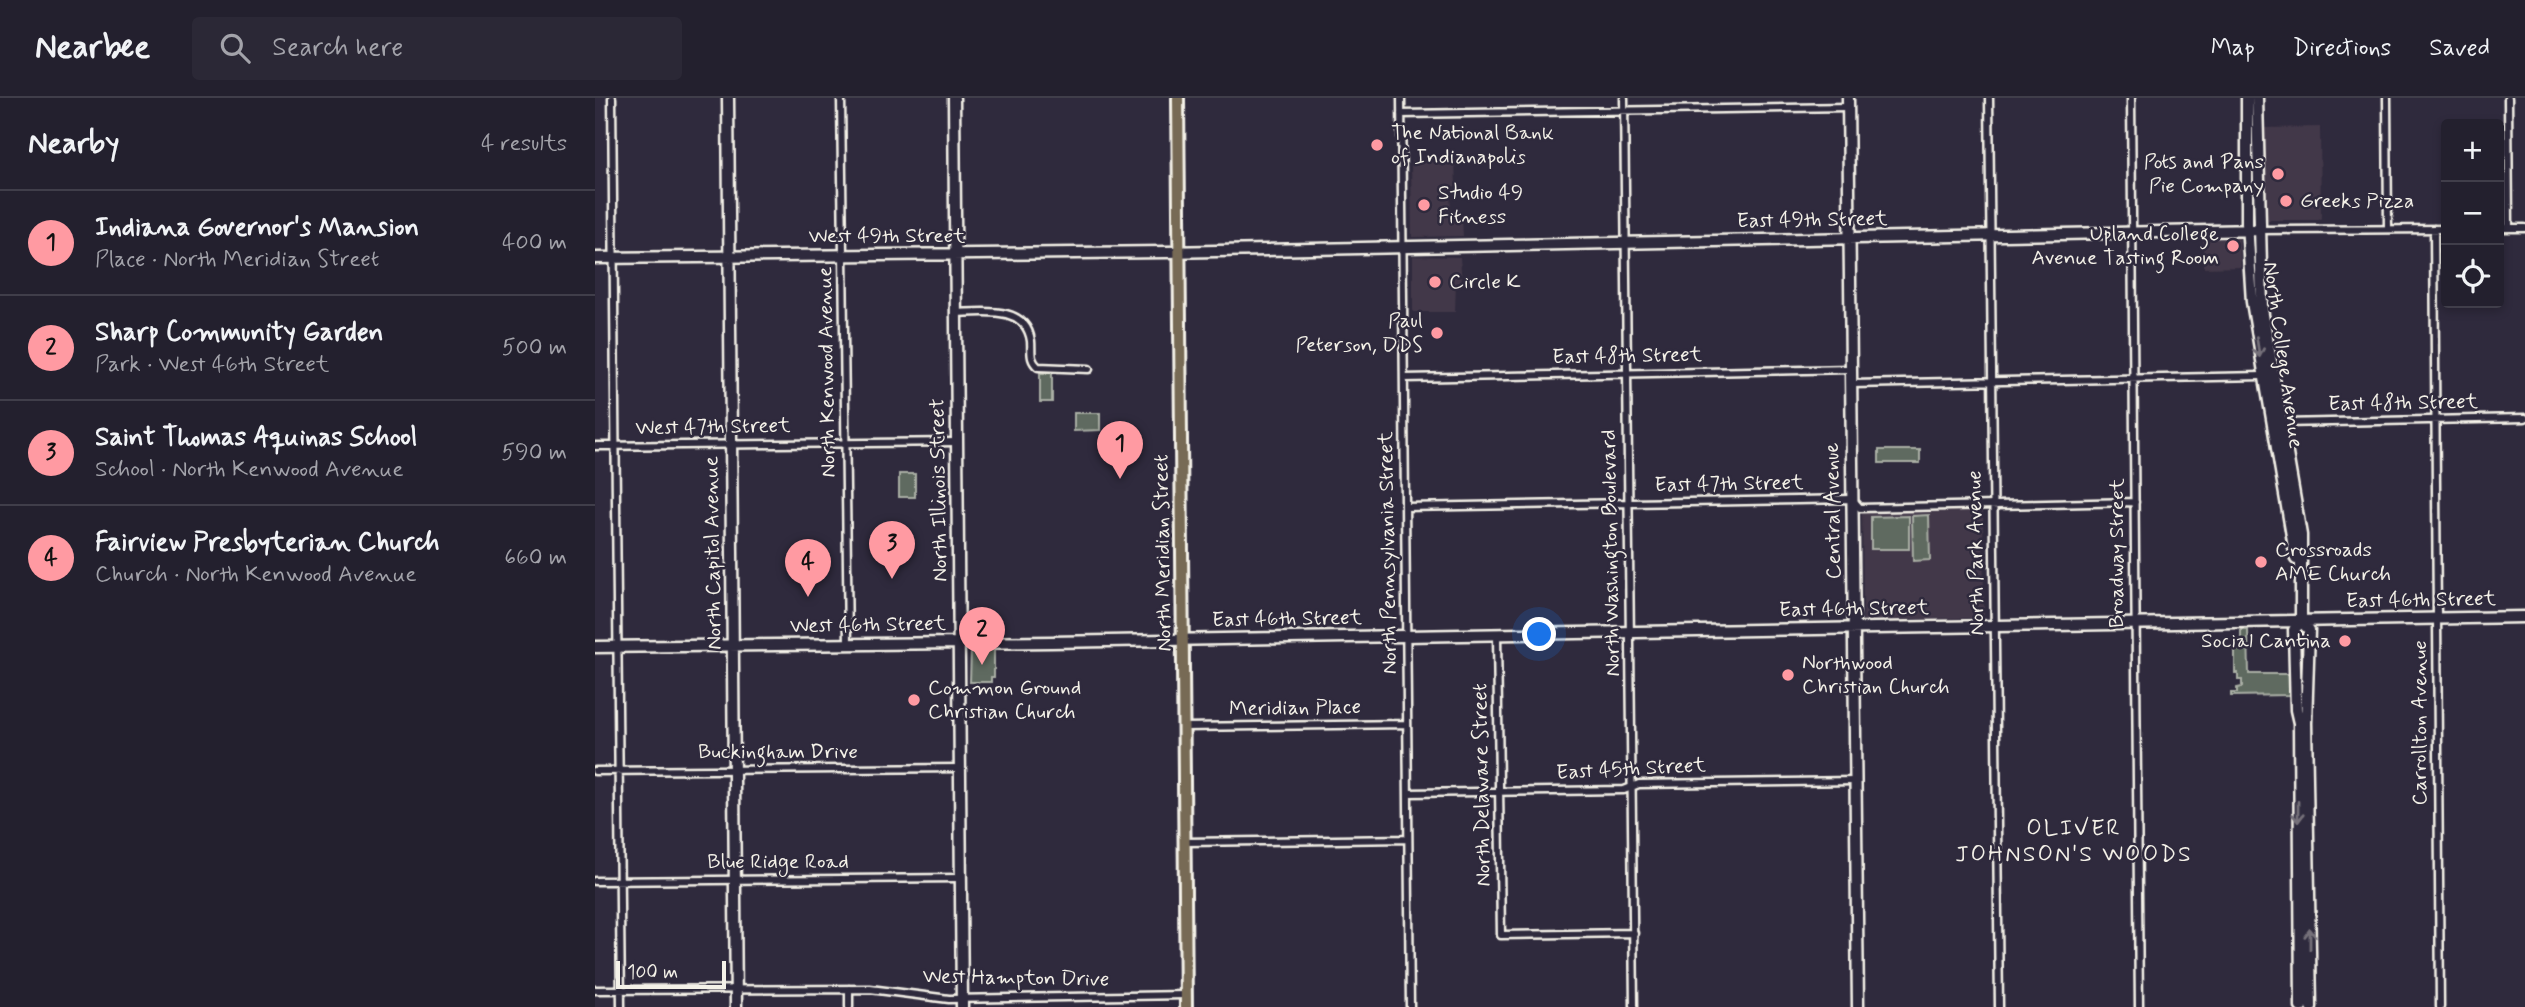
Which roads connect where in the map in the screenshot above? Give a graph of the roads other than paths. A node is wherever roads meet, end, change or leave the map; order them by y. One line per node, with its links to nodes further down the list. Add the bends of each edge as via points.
1 (612, 98): 32 (street)
2 (728, 98): 33 (main road, North Capitol Avenue)
3 (841, 98): 31 (street, North Kenwood Avenue)
4 (954, 98): 30 (main road, North Illinois Street)
5 (1178, 98): 29 (main road, North Meridian Street)
6 (1401, 98): 16 (street, North Pennsylvania Street)
7 (1624, 98): 15 (street, North Washington Boulevard)
8 (1989, 98): 25 (street, North Park Avenue)
9 (2131, 98): 24 (street, Broadway Street)
10 (2247, 98): 23 (main road, North College Avenue)
11 (2257, 98): 23 (main road, North College Avenue)
12 (2388, 98): 20 (street)
13 (2508, 98): 18 (street)
14 (1848, 102): 15 (street); 26 (main road, Central Avenue)
15 (1624, 110): 16 (street); 27 (street, North Washington Boulevard)
16 (1401, 114): 28 (street, North Pennsylvania Street)
17 (2504, 228): 18 (street)
18 (2509, 228): 19 (street)
19 (2525, 228)
20 (2388, 229): 21 (street, East 49th Street); 23 (street, East 49th Street)
21 (2434, 229): 22 (street, East 49th Street); 45 (street, Carrollton Avenue)
22 (2441, 229)
23 (2253, 230): 24 (main road, East 49th Street); 39 (main road, North College Avenue, one-way to 39, via 2252,302); 46 (main road, North College Avenue)
24 (2132, 232): 25 (main road, East 49th Street); 41 (street, Broadway Street)
25 (1990, 235): 26 (main road, East 49th Street); 42 (street, North Park Avenue)
26 (1849, 239): 27 (main road, East 49th Street); 37 (main road, Central Avenue)
27 (1626, 243): 28 (main road, East 49th Street); 38 (street, North Washington Boulevard)
28 (1403, 247): 29 (main road, East 49th Street); 40 (street, North Pennsylvania Street)
29 (1179, 252): 30 (main road, West 49th Street); 67 (main road, North Meridian Street)
30 (956, 255): 31 (main road, West 49th Street); 35 (main road, North Illinois Street)
31 (843, 256): 33 (main road, West 49th Street); 48 (street, North Kenwood Avenue)
32 (614, 257): 33 (main road, West 49th Street); 34 (main road, West 49th Street); 51 (street)
33 (729, 257): 49 (main road, North Capitol Avenue)
34 (595, 258)
35 (957, 313): 36 (street, via 1011,315 1028,331 1031,359 1038,367); 47 (main road, North Illinois Street)
36 (1089, 369)
37 (1851, 369): 38 (street, East 48th Street); 43 (main road, Central Avenue)
38 (1627, 373): 40 (street, East 48th Street); 54 (street, North Washington Boulevard)
39 (2263, 376): 41 (street); 57 (main road, North College Avenue)
40 (1404, 378): 56 (street, North Pennsylvania Street)
41 (2133, 378): 42 (street); 53 (street, Broadway Street)
42 (1992, 381): 43 (street); 55 (street, North Park Avenue)
43 (1851, 384): 52 (main road, Central Avenue)
44 (2525, 418): 45 (street, East 48th Street)
45 (2436, 420): 46 (street, East 48th Street); 59 (street, Carrollton Avenue)
46 (2281, 423): 57 (main road, North College Avenue, via 2301,535)
47 (958, 442): 48 (street, West 47th Street); 68 (main road, North Illinois Street)
48 (845, 443): 49 (street, West 47th Street); 69 (street, North Kenwood Avenue)
49 (731, 444): 51 (street, West 47th Street); 70 (main road, North Capitol Avenue)
50 (595, 446): 51 (street, West 47th Street)
51 (616, 446): 72 (street)
52 (1852, 499): 54 (street, East 47th Street); 55 (street, East 47th Street, via 1860,508); 63 (main road, Central Avenue)
53 (2135, 502): 55 (street, East 47th Street); 61 (street, Broadway Street)
54 (1629, 503): 56 (street, East 47th Street); 64 (street, North Washington Boulevard)
55 (1993, 505): 62 (street, North Park Avenue)
56 (1405, 507): 66 (street, North Pennsylvania Street)
57 (2299, 573): 60 (main road, North College Avenue)
58 (2525, 617): 59 (main road, East 46th Street)
59 (2437, 619): 60 (main road, East 46th Street); 106 (street, Carrollton Avenue)
60 (2301, 621): 61 (main road, East 46th Street); 104 (main road, North College Avenue, one-way to 104, via 2294,629); 105 (main road, North College Avenue, one-way to 60, via 2309,630)
61 (2135, 624): 62 (main road, East 46th Street); 103 (street, Broadway Street)
62 (1995, 626): 63 (main road, East 46th Street); 102 (street, North Park Avenue)
63 (1854, 629): 64 (main road, East 46th Street); 79 (main road, Central Avenue)
64 (1630, 632): 65 (main road, East 46th Street); 80 (street, North Washington Boulevard)
65 (1497, 635): 66 (main road, East 46th Street); 81 (street, North Delaware Street)
66 (1406, 636): 67 (main road, East 46th Street); 73 (street, North Pennsylvania Street)
67 (1183, 639): 68 (main road, West 46th Street); 74 (main road, North Meridian Street)
68 (960, 643): 69 (main road, West 46th Street); 75 (main road, North Illinois Street)
69 (848, 645): 70 (main road, West 46th Street)
70 (734, 646): 72 (main road, West 46th Street); 76 (main road, North Capitol Avenue)
71 (595, 647): 72 (main road, West 46th Street)
72 (618, 647): 78 (street)
73 (1407, 724): 74 (street, Meridian Place); 82 (street, North Pennsylvania Street)
74 (1184, 727): 84 (main road, North Meridian Street)
75 (961, 768): 76 (street, Buckingham Drive); 85 (main road, North Illinois Street)
76 (734, 769): 78 (street, Buckingham Drive); 86 (main road, North Capitol Avenue)
77 (595, 771): 78 (street, Buckingham Drive)
78 (619, 771): 88 (street)
79 (1855, 781): 80 (street, East 45th Street, via 1639,784); 101 (main road, Central Avenue)
80 (1631, 788): 81 (street, East 45th Street); 89 (street, North Washington Boulevard)
81 (1500, 792): 82 (street, East 45th Street); 89 (street, North Delaware Street, via 1501,935)
82 (1408, 793): 83 (street, North Pennsylvania Street)
83 (1408, 839): 84 (street); 99 (street, North Pennsylvania Street)
84 (1185, 842): 94 (main road, North Meridian Street)
85 (961, 878): 86 (street, Blue Ridge Road); 95 (main road, North Illinois Street)
86 (735, 879): 88 (street, Blue Ridge Road); 90 (main road, North Capitol Avenue)
87 (595, 881): 88 (street, Blue Ridge Road)
88 (620, 881): 93 (street)
89 (1633, 933): 100 (street, North Washington Boulevard)
90 (736, 989): 91 (street, West Hampton Drive); 93 (street, West Hampton Drive); 97 (main road, North Capitol Avenue)
91 (849, 989): 95 (street, West Hampton Drive, via 880,989); 98 (street)
92 (595, 990): 93 (street, West Hampton Drive)
93 (621, 990): 96 (street)
94 (1186, 1001): 95 (street, West Hampton Drive)
95 (962, 1003)
96 (621, 1007)
97 (736, 1007)
98 (849, 1007)
99 (1410, 1007)
100 (1634, 1007)
101 (1858, 1007)
102 (1999, 1007)
103 (2139, 1007)
104 (2301, 1007)
105 (2311, 1007)
106 (2440, 1007)

